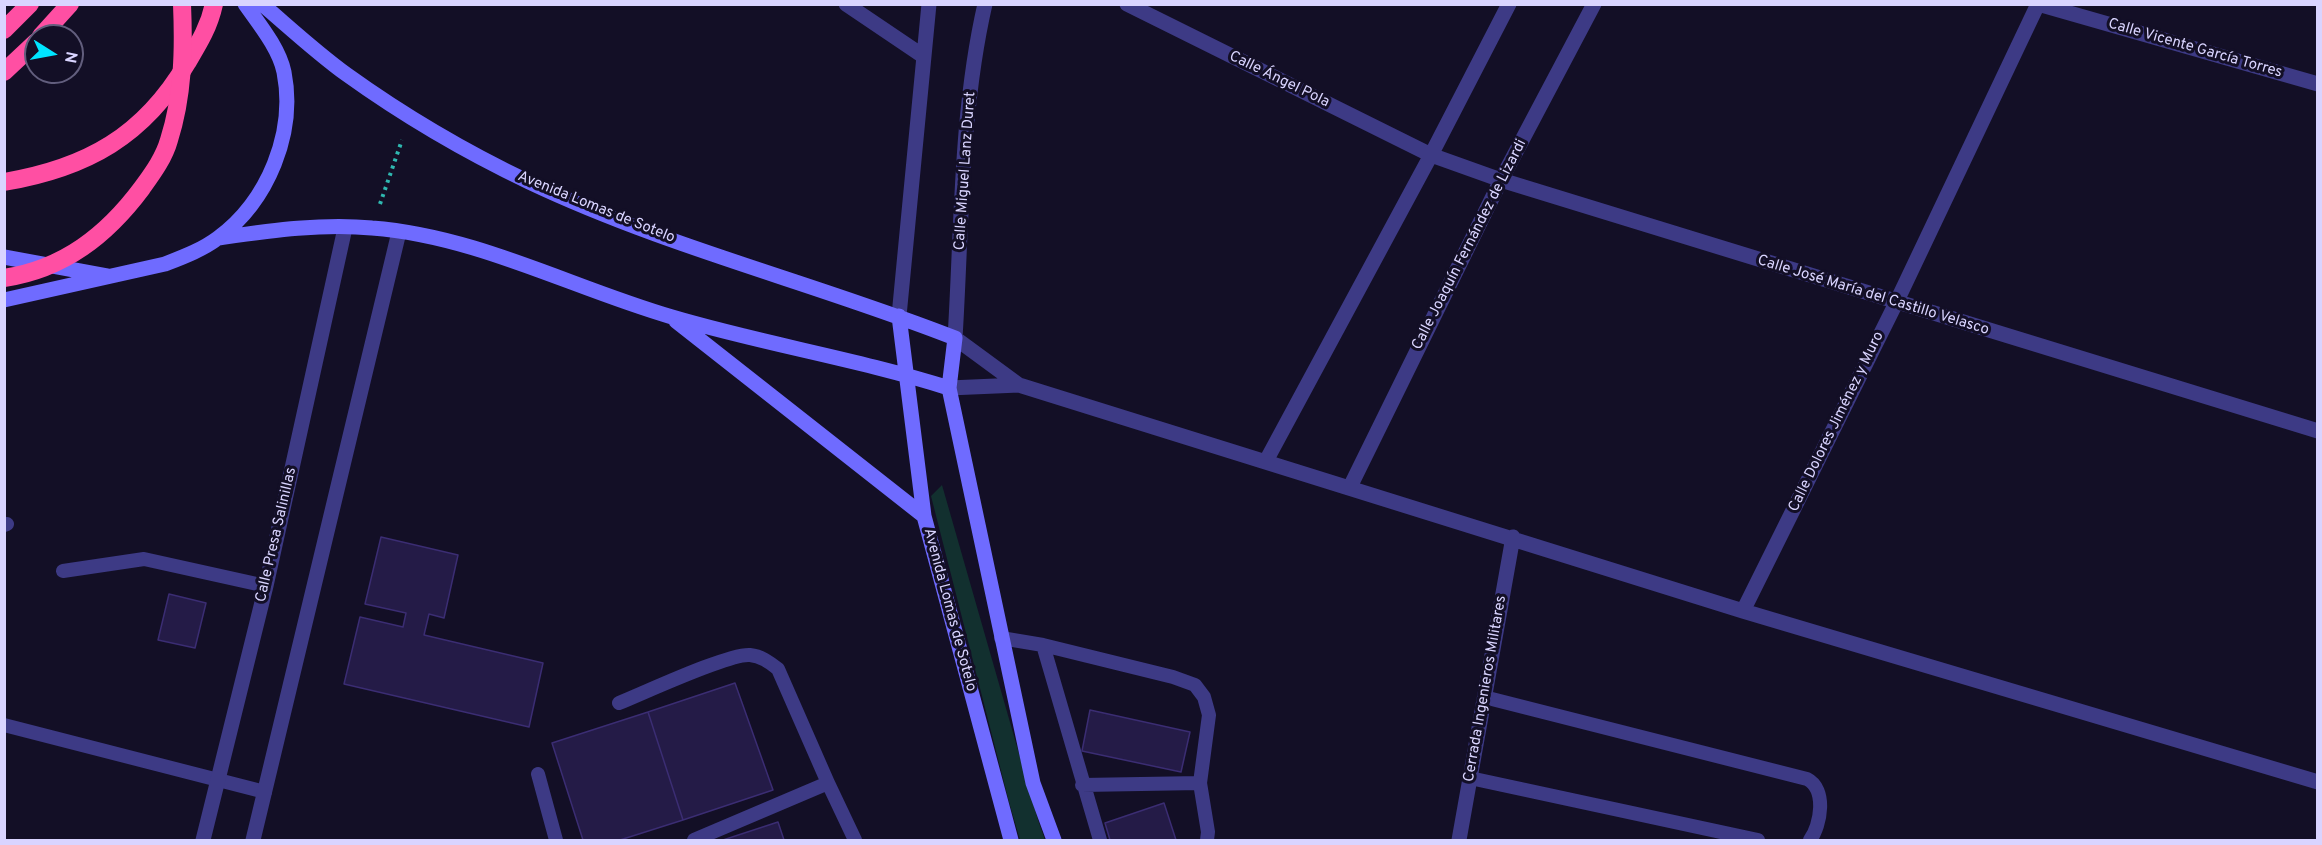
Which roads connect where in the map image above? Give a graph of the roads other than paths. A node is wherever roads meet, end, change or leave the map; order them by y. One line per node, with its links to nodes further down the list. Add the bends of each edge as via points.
1 (30, 4): 15 (highway)
2 (70, 4): 14 (highway)
3 (182, 4): 28 (highway, bridge, via 184,47 179,100 168,143 154,172 112,224 84,249 52,265)
4 (214, 4): 22 (highway, via 209,26 180,74 162,100 124,137 65,168)
5 (245, 4): 25 (main road, via 268,36 284,70 284,133 276,164 265,185)
6 (262, 4): 31 (main road, Avenida Lomas de Sotelo, via 345,73 410,116 530,183 710,253)
7 (846, 4): 17 (street)
8 (930, 4): 17 (street)
9 (985, 4): 33 (street, Calle Miguel Lanz Duret, via 968,120)
10 (1127, 4): 20 (street, Calle Ángel Pola)
11 (1509, 4): 20 (street)
12 (1594, 4): 21 (street, Calle Joaquín Fernández de Lizardi)
13 (2038, 4): 19 (street, Calle Vicente García Torres); 30 (street, Calle Dolores Jiménez y Muro)
14 (52, 24)
15 (4, 30)
16 (24, 53): 18 (highway)
17 (923, 56): 31 (street)
18 (4, 72)
19 (2318, 84)
20 (1431, 154): 21 (street, Calle José María del Castillo Velasco); 38 (street)
21 (1501, 180): 30 (street, Calle José María del Castillo Velasco); 39 (street, Calle Joaquín Fernández de Lizardi)
22 (4, 182)
23 (345, 228): 24 (main road); 25 (main road); 43 (street, Calle Presa Salinillas)
24 (399, 232): 32 (main road, via 475,249); 57 (street)
25 (218, 238): 27 (main road, via 165,264)
26 (4, 257): 27 (main road)
27 (111, 277): 29 (main road)
28 (4, 278)
29 (4, 300)
30 (1896, 303): 37 (street, Calle José María del Castillo Velasco); 44 (street, Calle Dolores Jiménez y Muro)
31 (899, 316): 33 (main road, Avenida Lomas de Sotelo); 34 (main road, Avenida Lomas de Sotelo)
32 (671, 317): 34 (main road); 40 (main road)
33 (955, 338): 35 (street); 36 (main road)
34 (908, 375): 36 (main road); 40 (main road, Avenida Lomas de Sotelo)
35 (1019, 385): 36 (street); 38 (street)
36 (949, 388): 45 (main road)
37 (2318, 431)
38 (1266, 461): 39 (street)
39 (1350, 487): 41 (street)
40 (924, 516): 63 (main road, Avenida Lomas de Sotelo)
41 (1513, 537): 44 (street); 47 (street, Cerrada Ingenieros Militares)
42 (63, 571): 43 (lane, via 144,559)
43 (266, 586): 52 (street, Calle Presa Salinillas)
44 (1743, 611): 53 (street)
45 (1001, 638): 46 (lane); 64 (main road, via 1033,783)
46 (1043, 645): 55 (lane, via 1195,685 1209,714); 56 (lane)
47 (1484, 697): 51 (street, Cerrada Ingenieros Militares); 69 (lane, via 1807,779 1820,790)
48 (619, 703): 54 (lane, via 725,660 748,654 766,659 778,669)
49 (4, 725): 52 (lane)
50 (538, 774): 60 (lane)
51 (1470, 778): 67 (street, Cerrada Ingenieros Militares); 68 (lane)
52 (218, 781): 57 (lane); 58 (street, Calle Presa Salinillas)
53 (2318, 782)
54 (828, 783): 61 (lane); 62 (lane)
55 (1200, 783): 56 (lane); 66 (lane)
56 (1082, 785): 65 (lane)
57 (264, 792): 59 (street)
58 (203, 840)
59 (253, 840)
60 (556, 840)
61 (694, 840)
62 (855, 840)
63 (1011, 840)
64 (1054, 840)
65 (1100, 840)
66 (1207, 840)
67 (1459, 840)
68 (1758, 840)
69 (1810, 840)

